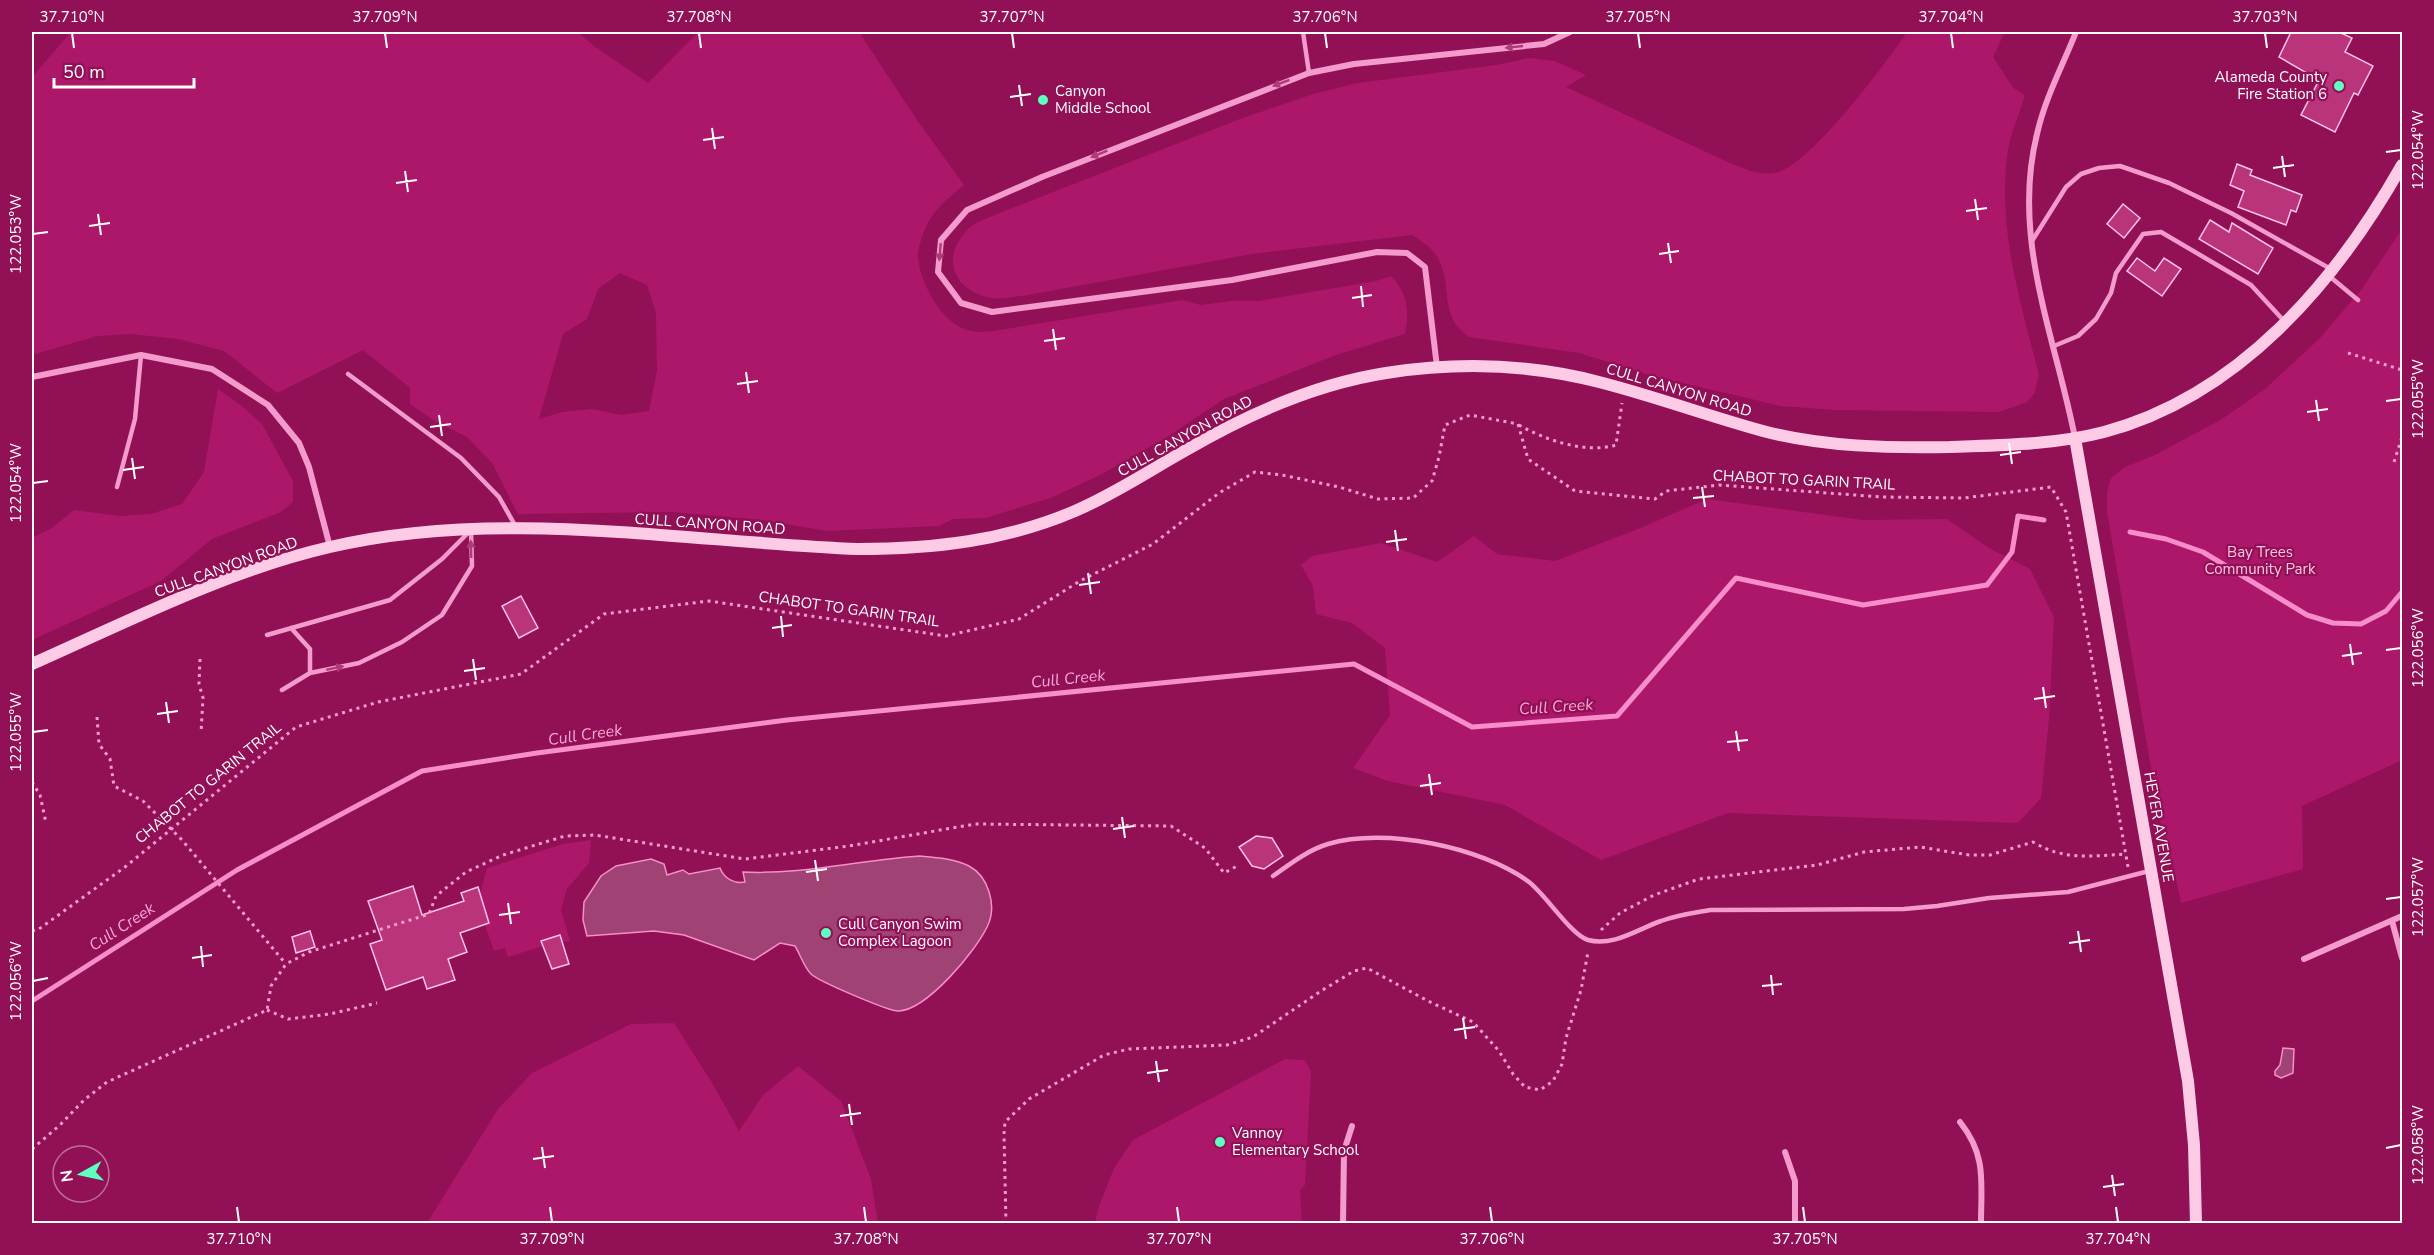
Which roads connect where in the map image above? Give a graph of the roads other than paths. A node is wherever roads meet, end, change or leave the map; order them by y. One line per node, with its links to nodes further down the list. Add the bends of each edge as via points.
1 (1303, 32): 4 (lane)
2 (1570, 32): 4 (street, one-way to 4, via 1544,44 1354,64)
3 (2076, 32): 6 (street, via 2037,132 2028,181)
4 (1309, 73): 12 (street, one-way to 12, via 967,210 941,240 938,272 961,303 992,312 1232,280 1377,252 1407,253 1425,267)
5 (2403, 165): 7 (street, CULL CANYON ROAD, via 2379,206)
6 (2030, 244): 7 (lane, via 2066,187 2081,174 2120,166 2169,183 2231,213); 10 (street)
7 (2330, 272): 8 (lane); 9 (street, CULL CANYON ROAD)
8 (2358, 300)
9 (2285, 322): 10 (lane, via 2251,285 2161,232 2143,234 2116,273 2111,293 2096,319 2078,336); 15 (street, CULL CANYON ROAD, via 2233,368 2186,399 2133,422)
10 (2054, 346): 15 (street)
11 (141, 355): 14 (street); 16 (lane, via 135,419); 19 (street, via 212,369 268,405 299,443)
12 (1437, 367): 15 (street, CULL CANYON ROAD, via 1546,371 1817,442 1934,447); 17 (street, CULL CANYON ROAD, via 1341,381 1303,393 1237,422 1074,512 963,544 858,549)
13 (348, 374): 17 (lane, via 461,458 500,497)
14 (32, 376)
15 (2075, 438): 25 (street, HEYER AVENUE)
16 (117, 487)
17 (516, 527): 18 (street, CULL CANYON ROAD)
18 (471, 530): 19 (street, CULL CANYON ROAD); 20 (lane, via 390,600); 23 (lane, one-way to 18, via 359,663 402,642 442,615 471,566)
19 (330, 547): 22 (street, CULL CANYON ROAD, via 274,562 192,593)
20 (291, 628): 21 (lane); 23 (lane, via 310,649)
21 (267, 635)
22 (32, 664)
23 (310, 673): 24 (lane)
24 (282, 690)
25 (2151, 870): 26 (lane, via 2068,892 1904,909 1710,910 1663,920 1611,941 1581,937 1530,883 1506,868 1447,848 1390,838 1354,839 1309,852); 37 (street, HEYER AVENUE, via 2188,1081)
26 (1273, 876)
27 (2403, 916): 28 (street)
28 (2392, 921): 29 (street); 30 (street)
29 (2403, 958)
30 (2304, 959)
31 (1960, 1122): 36 (street, via 1971,1136 1981,1164)
32 (1352, 1126): 34 (street, via 1344,1151)
33 (1785, 1152): 35 (street, via 1795,1181)
34 (1343, 1224)
35 (1795, 1224)
36 (1980, 1224)
37 (2196, 1224)

